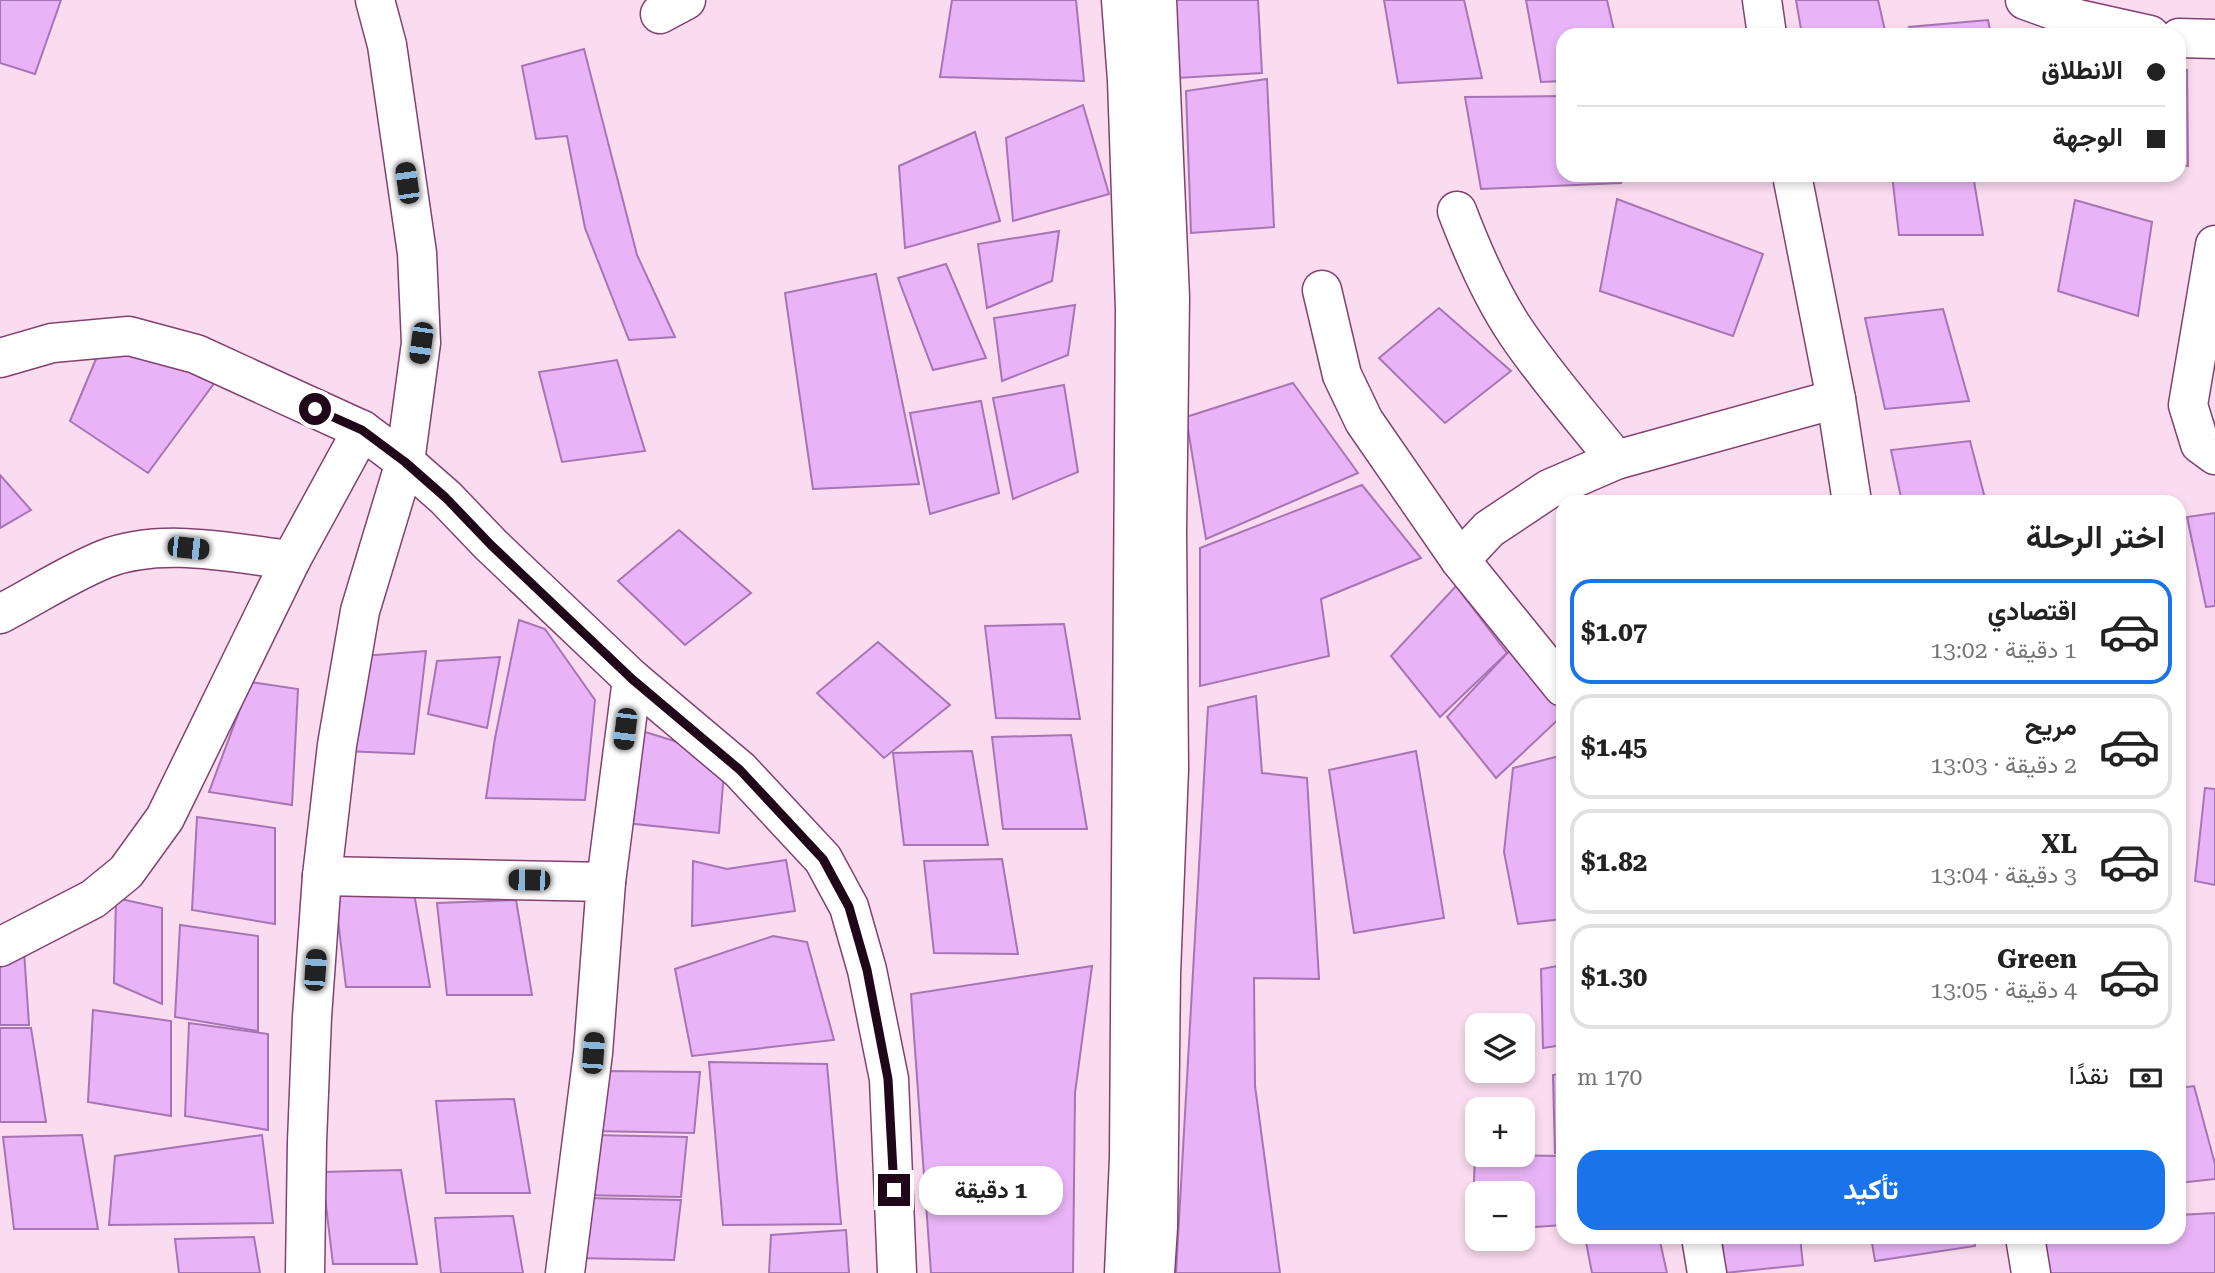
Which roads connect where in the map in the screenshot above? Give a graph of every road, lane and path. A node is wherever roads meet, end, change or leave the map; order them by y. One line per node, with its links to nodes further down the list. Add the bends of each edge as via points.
1 (375, 0): 19 (street, via 387,46 417,253 421,343)
2 (1121, 0): 34 (street, via 1135,309 1129,1158)
3 (1157, 0): 35 (street, via 1170,297 1169,769)
4 (1762, 0): 6 (street)
5 (2025, 0): 7 (street)
6 (1767, 28)
7 (2118, 28)
8 (2186, 38): 9 (street)
9 (2215, 39)
10 (1794, 182): 15 (street)
11 (1457, 212): 18 (street, via 1483,274 1517,333)
12 (2215, 245): 17 (street, via 2188,405 2200,444)
13 (1322, 290): 22 (street, via 1342,375 1364,421)
14 (0, 358): 16 (street, via 52,343 128,336 196,354)
15 (1836, 399): 18 (street); 20 (street)
16 (362, 430): 19 (street); 21 (street)
17 (2215, 455)
18 (1616, 460): 22 (street, via 1549,489 1489,529)
19 (405, 462): 25 (street); 26 (street, via 360,611 337,745)
20 (1851, 495)
21 (291, 559): 23 (street, via 188,548 147,549 107,558); 28 (street, via 165,818 126,872 93,899)
22 (1460, 560): 24 (street)
23 (0, 614)
24 (1556, 678)
25 (632, 679): 27 (street); 33 (street, via 740,770 823,859 849,907 867,970 888,1079)
26 (322, 876): 27 (street); 31 (street, via 311,1031)
27 (606, 881): 32 (street, via 593,1053)
28 (0, 947)
29 (1702, 1244): 36 (street)
30 (2026, 1244): 37 (street)
31 (306, 1273)
32 (565, 1273)
33 (897, 1273)
34 (1124, 1273)
35 (1155, 1273)
36 (1707, 1273)
37 (2031, 1273)

